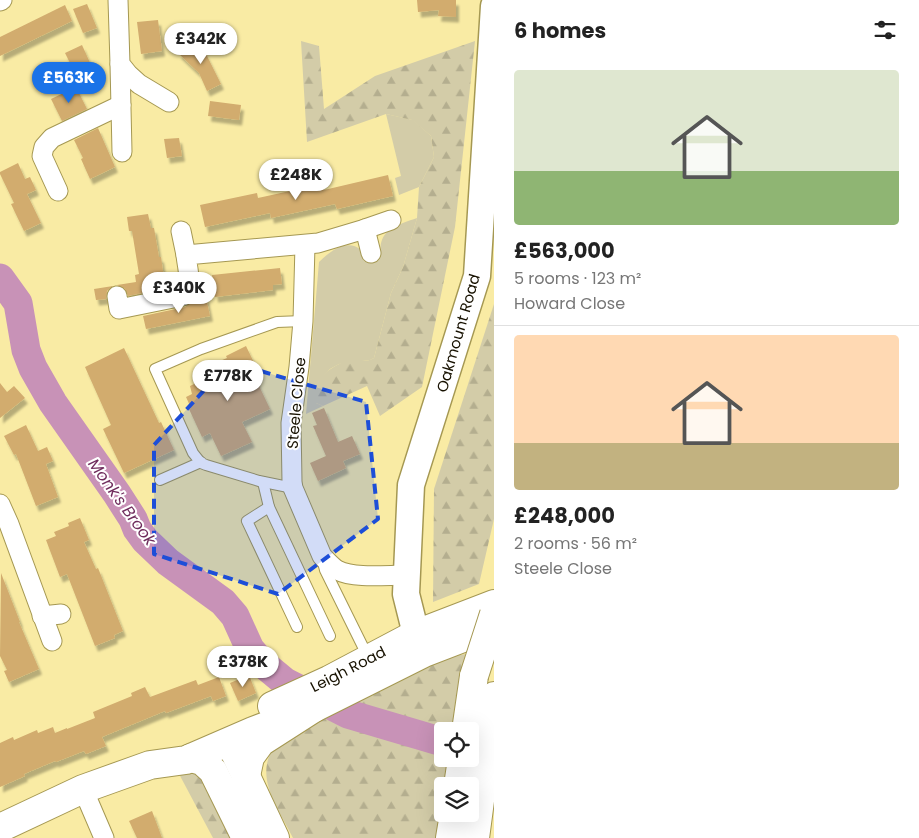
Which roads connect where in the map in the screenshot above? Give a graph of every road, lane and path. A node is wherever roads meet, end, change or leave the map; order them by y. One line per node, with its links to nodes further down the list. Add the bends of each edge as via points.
1 (118, 0): 3 (street)
2 (494, 6): 23 (street, Oakmount Road, via 477,276 411,485)
3 (120, 64): 4 (street, via 139,84); 5 (street)
4 (169, 102)
5 (121, 105): 6 (street); 7 (street, via 52,138 44,147 42,156)
6 (122, 152)
7 (58, 191)
8 (391, 220): 9 (street)
9 (365, 229): 11 (street); 12 (street)
10 (181, 231): 13 (street)
11 (305, 245): 13 (street); 15 (street, Steele Close)
12 (372, 253)
13 (186, 256): 14 (street, via 190,286 183,296 119,309)
14 (117, 296)
15 (303, 321): 16 (lane, via 277,322 155,369); 19 (street, Steele Close, via 291,423)
16 (200, 462): 17 (lane); 18 (lane)
17 (160, 480)
18 (263, 482): 19 (lane); 21 (lane)
19 (293, 488): 22 (street, Steele Close, via 308,509)
20 (0, 504): 27 (street)
21 (269, 507): 29 (lane, via 247,521); 30 (lane)
22 (322, 556): 23 (street, Steele Close, via 337,570 348,574); 33 (lane, via 325,570)
23 (406, 575): 32 (street, Oakmount Road, via 406,594)
24 (494, 604): 32 (main road, Leigh Road)
25 (61, 614): 27 (street)
26 (494, 614): 37 (main road, bridge, via 474,676)
27 (42, 616): 31 (street)
28 (494, 626): 32 (main road, Leigh Road)
29 (297, 628)
30 (330, 636)
31 (52, 641)
32 (420, 643): 33 (main road, Leigh Road)
33 (373, 667): 34 (main road, Leigh Road)
34 (341, 684): 36 (main road, Leigh Road); 38 (main road, Leigh Road, via 288,699)
35 (494, 696): 48 (main road)
36 (314, 708): 38 (main road, Leigh Road); 39 (main road, via 260,742 250,757)
37 (467, 722)
38 (211, 745): 39 (main road); 40 (main road, Leigh Road); 44 (main road, via 202,761 213,771); 45 (main road)
39 (246, 776): 46 (main road)
40 (83, 789): 42 (main road, Leigh Road); 43 (street)
41 (453, 822): 47 (main road)
42 (0, 828)
43 (104, 838)
44 (246, 838)
45 (251, 838)
46 (275, 838)
47 (450, 838)
48 (475, 838)

